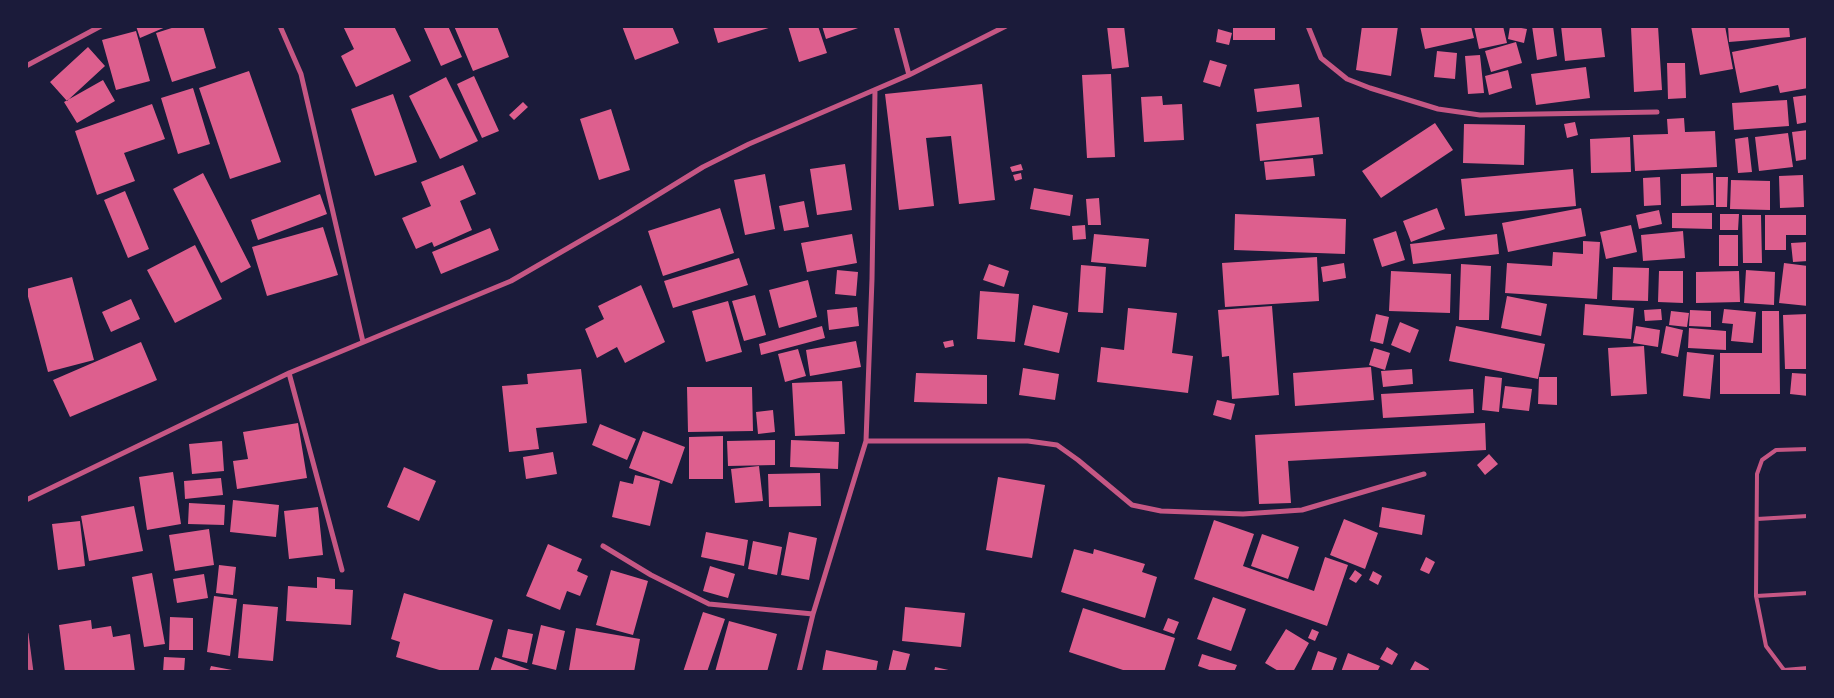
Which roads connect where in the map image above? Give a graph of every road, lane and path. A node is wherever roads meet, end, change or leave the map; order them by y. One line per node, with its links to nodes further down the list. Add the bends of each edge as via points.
1 (101, 26): 6 (street)
2 (280, 26): 10 (street, via 301,74)
3 (896, 26): 7 (street)
4 (1006, 26): 7 (street)
5 (1308, 26): 9 (street, via 1321,58 1348,79 1438,109 1480,115)
6 (26, 66)
7 (910, 75): 8 (street)
8 (875, 90): 10 (street, via 703,167 511,281); 12 (street)
9 (1657, 112)
10 (363, 342): 11 (street)
11 (289, 373): 15 (street); 19 (street)
12 (866, 441): 14 (street, via 1028,441 1057,445 1132,505 1160,510 1243,514 1302,510); 22 (street)
13 (1808, 449): 17 (lane, via 1776,450 1762,460 1757,474)
14 (1424, 474)
15 (26, 500)
16 (1808, 516): 17 (lane)
17 (1757, 518): 21 (lane)
18 (603, 546): 22 (street, via 709,604)
19 (342, 570)
20 (1808, 593): 21 (lane)
21 (1756, 596): 24 (lane, via 1766,646 1784,670)
22 (812, 614): 26 (street)
23 (26, 634): 25 (street)
24 (1808, 668)
25 (31, 672)
26 (799, 672)

